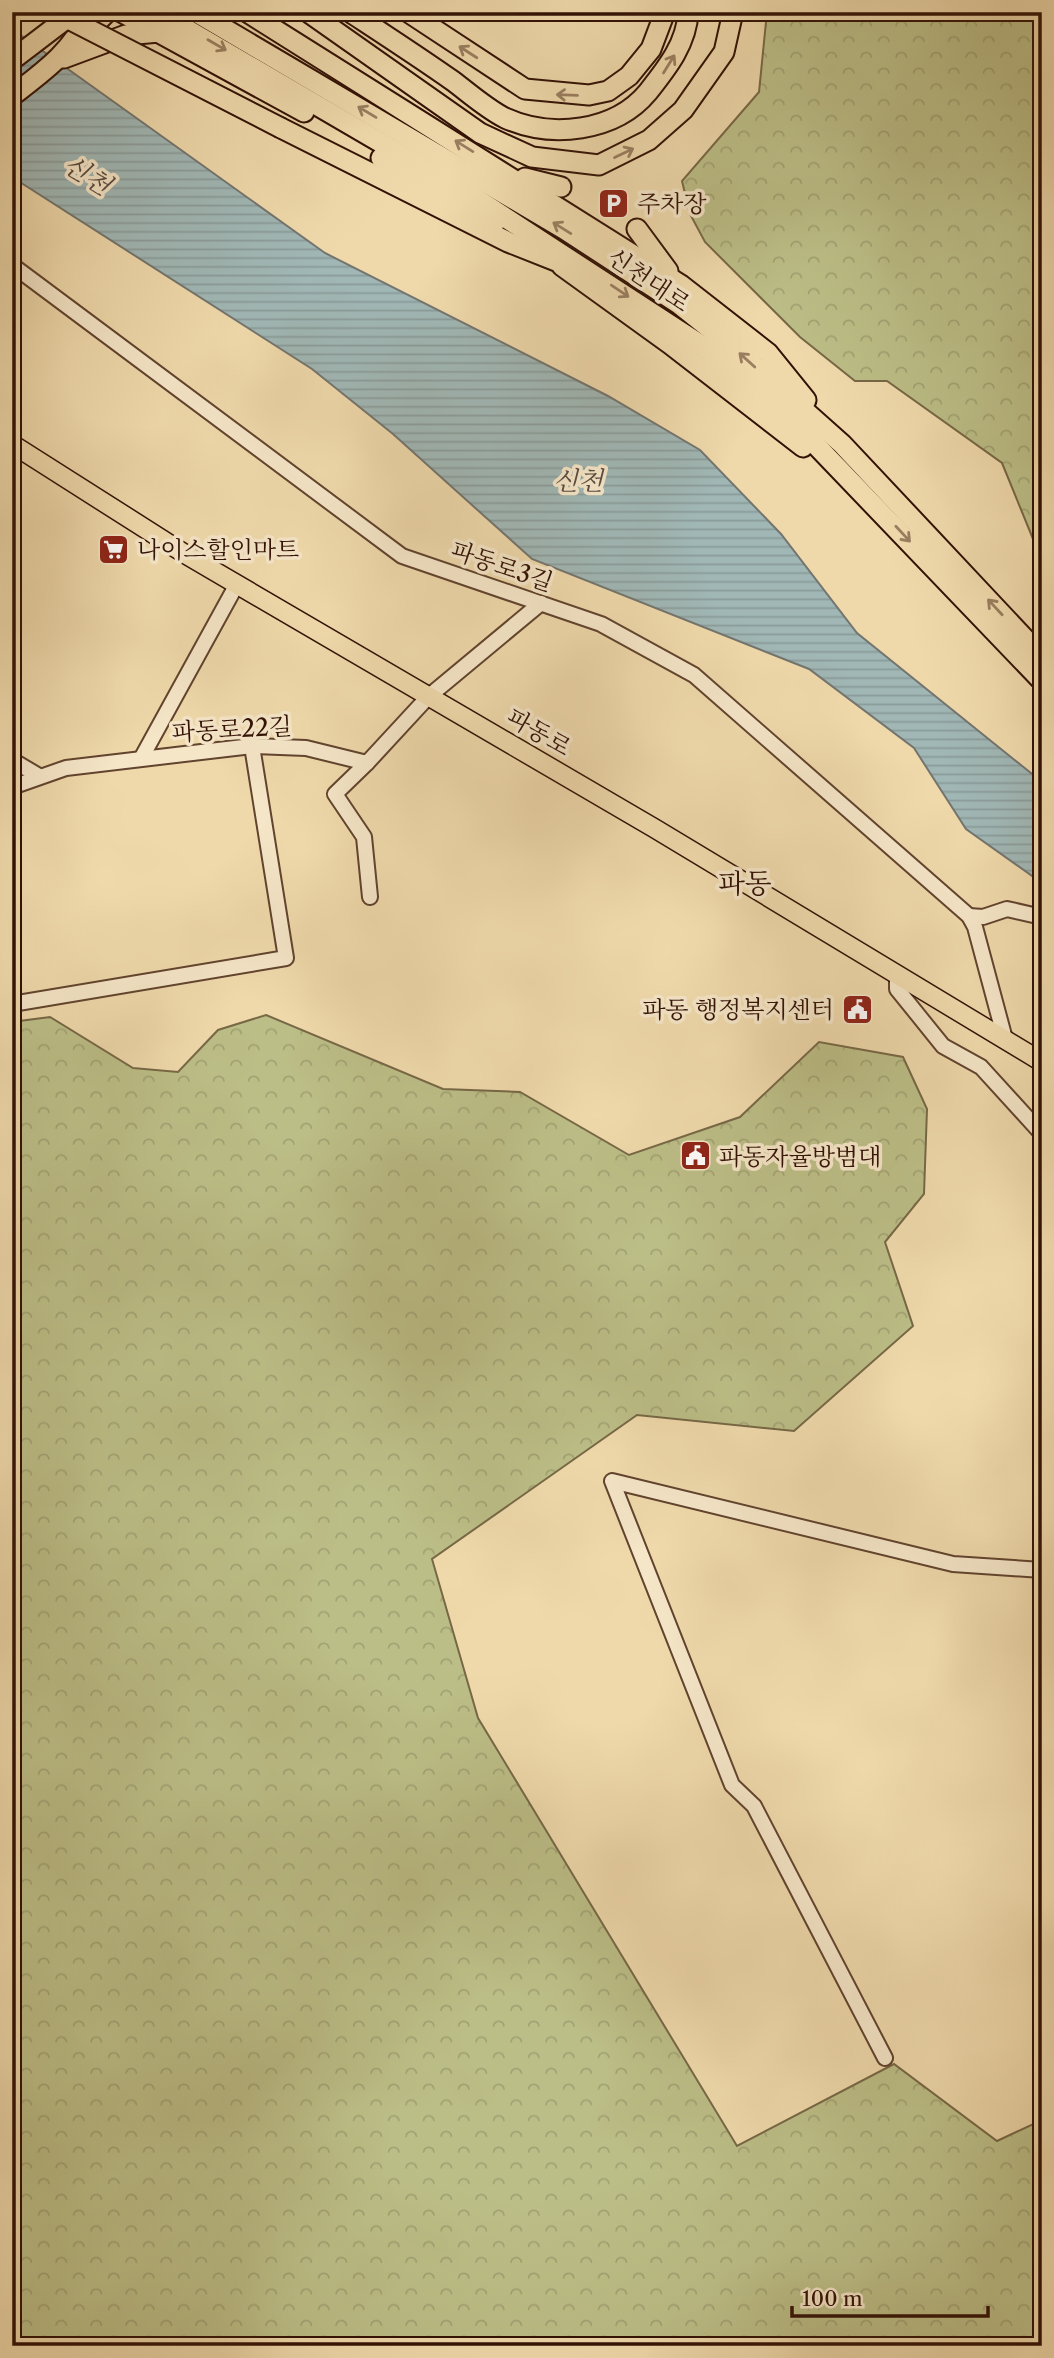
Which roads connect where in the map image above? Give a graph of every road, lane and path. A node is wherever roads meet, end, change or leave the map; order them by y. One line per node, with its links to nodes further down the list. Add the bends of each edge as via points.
1 (55, 12): 21 (highway, bridge, via 508,242)
2 (75, 12): 16 (highway, bridge)
3 (86, 12): 15 (highway, via 79,37)
4 (107, 12): 15 (highway)
5 (121, 12): 14 (highway)
6 (196, 12): 25 (highway, 신천대로, one-way to 6, via 679,304 564,229)
7 (247, 12): 18 (highway, one-way to 7)
8 (308, 12): 13 (highway, one-way to 13, via 480,133 532,158 599,165 649,140 683,110 724,52)
9 (350, 12): 12 (highway, one-way to 12, via 505,118 542,128 579,130 615,118 644,96 670,64 688,26)
10 (408, 12): 11 (highway, one-way to 10, via 651,49 629,76 608,91 589,95 526,89)
11 (665, 12)
12 (688, 12)
13 (733, 12)
14 (160, 26): 15 (highway); 21 (highway); 26 (highway, 신천대로, one-way to 26, via 470,194 704,347 787,415)
15 (65, 55): 17 (highway)
16 (12, 60)
17 (12, 96)
18 (496, 167): 19 (highway); 23 (highway)
19 (561, 187)
20 (637, 229): 23 (highway)
21 (556, 261): 26 (highway, via 736,394)
22 (12, 265): 28 (street, 파동로3길, via 402,556)
23 (681, 285): 25 (highway, via 768,353)
24 (12, 444): 27 (main road, 파동로)
25 (842, 444): 29 (highway, 신천대로, one-way to 25)
26 (880, 511): 30 (highway, 신천대로, one-way to 30)
27 (237, 584): 31 (main road, 파동로); 33 (street)
28 (541, 603): 31 (street); 39 (street, 파동로3길, via 601,624 694,675)
29 (1042, 657)
30 (1042, 681)
31 (428, 696): 35 (street); 41 (main road, 파동로)
32 (252, 746): 33 (street, 파동로22길); 35 (street, 파동로22길, via 306,748); 42 (street, via 286,958)
33 (142, 757): 36 (street, 파동로22길)
34 (12, 760): 36 (street)
35 (367, 763): 38 (street, via 335,794 364,838)
36 (39, 776): 37 (street, 파동로22길)
37 (12, 787)
38 (370, 897)
39 (968, 916): 40 (street, via 983,917 1007,909); 43 (street, via 975,927)
40 (1042, 917)
41 (897, 975): 43 (main road, 파동로); 45 (street, via 898,989 943,1046 981,1067)
42 (12, 1004)
43 (1004, 1039): 44 (main road, 파동로)
44 (1042, 1062)
45 (1042, 1134)
46 (1042, 1570): 47 (street, via 953,1564 612,1481 732,1785 754,1806)
47 (885, 2057)

